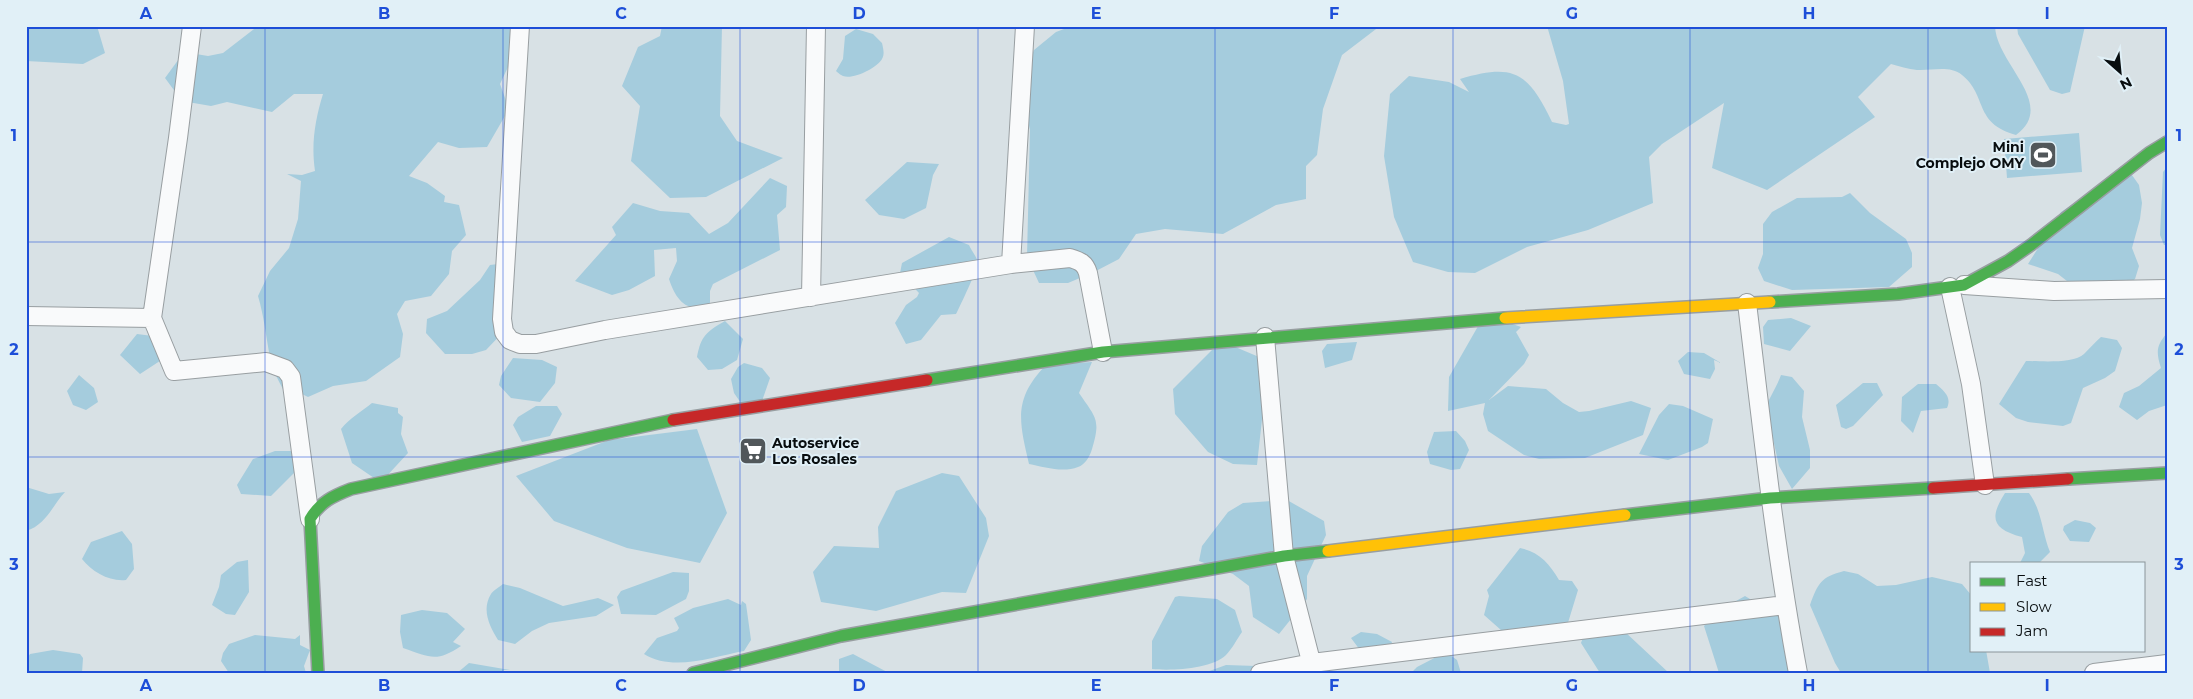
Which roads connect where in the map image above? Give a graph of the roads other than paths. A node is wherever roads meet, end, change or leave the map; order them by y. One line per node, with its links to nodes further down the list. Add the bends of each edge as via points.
1 (192, 26): 12 (street)
2 (520, 26): 9 (street, via 502,307 504,332 510,340 536,344)
3 (816, 26): 9 (street)
4 (1026, 26): 6 (street)
5 (2167, 142): 7 (main road, via 2008,261)
6 (1011, 264): 9 (street); 14 (street, via 1070,258 1086,265)
7 (1957, 286): 8 (street, via 2054,291); 10 (main road, via 1898,294); 16 (street)
8 (2167, 289)
9 (811, 298)
10 (1747, 303): 13 (main road); 17 (street)
11 (26, 316): 12 (street)
12 (152, 318): 18 (street, via 174,371 266,362 285,369 291,377)
13 (1265, 337): 14 (main road); 19 (street)
14 (1103, 352): 18 (main road, via 658,423 351,489 323,500)
15 (2167, 473): 16 (main road)
16 (1985, 484): 17 (main road)
17 (1770, 498): 19 (main road); 20 (street)
18 (310, 519): 23 (main road)
19 (1284, 556): 22 (street); 24 (main road, via 840,636)
20 (1785, 605): 22 (street); 26 (street)
21 (2167, 664): 27 (street)
22 (1313, 668): 25 (street)
23 (318, 673)
24 (693, 673)
25 (1260, 673)
26 (1798, 673)
27 (2094, 673)

